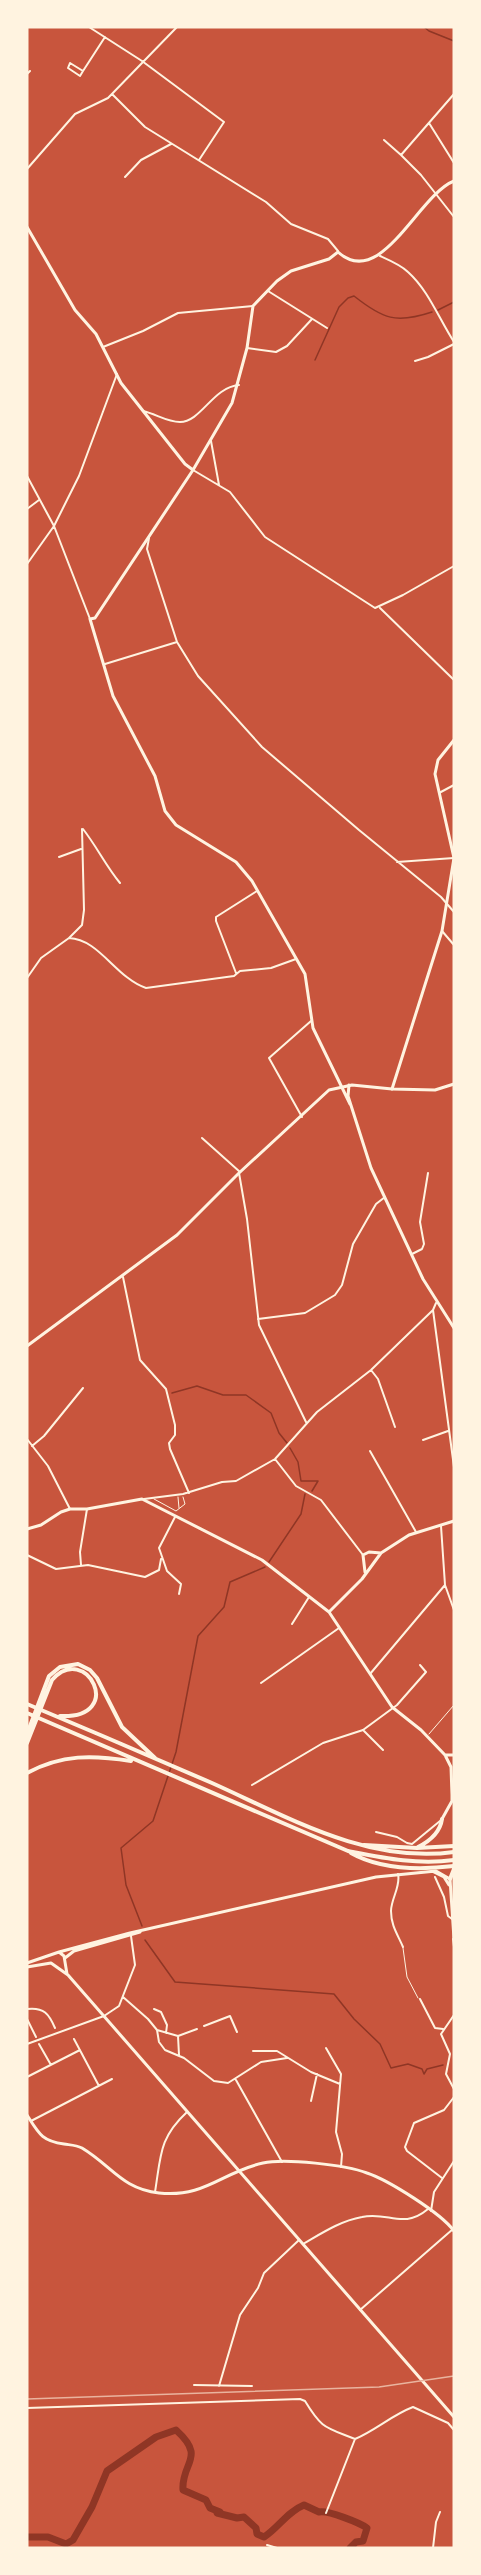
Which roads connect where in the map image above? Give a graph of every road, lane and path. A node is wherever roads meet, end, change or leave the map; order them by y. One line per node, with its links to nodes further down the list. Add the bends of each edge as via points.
1 (89, 27): 3 (street)
2 (177, 27): 4 (street)
3 (105, 37): 4 (street); 6 (street)
4 (142, 61): 8 (street); 14 (street, via 224,122)
5 (30, 71): 7 (street)
6 (83, 71): 6 (street, via 70,63 68,68 80,76)
7 (27, 74)
8 (112, 94): 12 (street, via 145,127); 16 (street, via 75,114)
9 (454, 94): 10 (street)
10 (429, 123): 13 (street); 15 (street)
11 (384, 140): 13 (street)
12 (171, 144): 14 (street); 17 (street, via 141,160)
13 (400, 155): 19 (street)
14 (199, 160): 22 (street, via 266,202 291,224 328,239)
15 (454, 163)
16 (27, 169)
17 (125, 177)
18 (454, 181): 19 (street)
19 (434, 194): 20 (street); 23 (street)
20 (454, 217)
21 (27, 227): 29 (street, via 75,310)
22 (338, 252): 23 (street, via 367,262); 24 (street, via 291,272)
23 (380, 256): 28 (street, via 407,270 432,302)
24 (268, 291): 25 (street); 26 (street)
25 (253, 306): 29 (street, via 178,313); 30 (street)
26 (312, 319): 27 (street); 30 (street, via 287,346 276,352)
27 (327, 328)
28 (454, 343): 31 (street)
29 (103, 347): 32 (street)
30 (248, 348): 33 (street)
31 (415, 361)
32 (117, 374): 34 (street); 41 (street, via 79,476)
33 (239, 385): 34 (street, via 228,386 195,416 182,422); 35 (street)
34 (143, 411): 36 (street)
35 (210, 440): 36 (street); 38 (street)
36 (193, 470): 38 (street); 42 (street)
37 (27, 476): 39 (street)
38 (219, 485): 45 (street, via 230,492 265,537 365,603)
39 (40, 499): 40 (street); 41 (street)
40 (27, 509)
41 (54, 526): 43 (street); 46 (street)
42 (149, 537): 46 (street, via 95,618); 47 (street, via 147,549)
43 (27, 564)
44 (454, 566): 45 (street)
45 (380, 608): 49 (street)
46 (90, 619): 48 (street)
47 (177, 642): 48 (street); 56 (street, via 198,676 262,747)
48 (103, 664): 58 (street, via 113,696 148,762 170,819 236,862)
49 (454, 680)
50 (454, 740): 52 (street, via 436,766)
51 (454, 785): 52 (street)
52 (439, 793): 55 (street)
53 (81, 849): 54 (street); 57 (street, via 82,829); 62 (street, via 82,925)
54 (59, 856)
55 (454, 858): 56 (street); 59 (street)
56 (397, 862): 59 (street)
57 (120, 883)
58 (258, 891): 64 (street); 65 (street, via 216,917)
59 (445, 903): 60 (street); 61 (street)
60 (454, 912)
61 (442, 931): 63 (street); 71 (street)
62 (69, 938): 65 (street, via 90,944 135,984 146,988); 66 (street, via 41,958)
63 (454, 945)
64 (296, 959): 65 (street, via 271,968); 67 (street, via 307,984)
65 (236, 973)
66 (27, 978)
67 (311, 1021): 70 (street); 73 (street, via 269,1058)
68 (454, 1084): 71 (street, via 420,1091)
69 (349, 1085): 70 (street); 71 (street); 72 (street)
70 (340, 1086): 72 (street); 73 (street, via 326,1092)
71 (392, 1089)
72 (350, 1104): 77 (street, via 371,1168)
73 (302, 1117): 75 (street)
74 (202, 1138): 75 (street)
75 (239, 1173): 79 (street, via 177,1235); 82 (street)
76 (428, 1173): 78 (street, via 420,1222 424,1244)
77 (386, 1197): 78 (street); 82 (street, via 376,1204 353,1244 342,1285 335,1296 304,1313)
78 (412, 1254): 80 (street)
79 (123, 1277): 84 (street); 96 (street, via 140,1360 166,1389 175,1425 170,1449)
80 (436, 1303): 81 (street); 83 (street)
81 (433, 1310): 85 (street); 89 (street)
82 (258, 1319): 87 (street)
83 (454, 1328)
84 (27, 1346)
85 (371, 1370): 87 (street, via 333,1397); 88 (street)
86 (82, 1388): 92 (street)
87 (306, 1423): 94 (street)
88 (395, 1427)
89 (448, 1431): 91 (street); 95 (street)
90 (28, 1440): 92 (street)
91 (423, 1440)
92 (32, 1446): 101 (street)
93 (370, 1451): 108 (street)
94 (275, 1459): 96 (street, via 240,1480); 111 (street, via 296,1486 321,1500)
95 (454, 1467)
96 (189, 1493): 97 (street)
97 (183, 1494): 98 (street); 103 (lane, via 185,1504)
98 (177, 1495): 99 (street); 103 (lane)
99 (153, 1498): 100 (street); 103 (lane)
100 (142, 1499): 102 (street); 104 (street)
101 (70, 1509): 102 (street); 107 (street)
102 (87, 1509): 116 (street)
103 (180, 1510)
104 (176, 1517): 113 (street, via 159,1548); 123 (street, via 253,1554)
105 (454, 1521): 106 (street)
106 (441, 1526): 108 (street); 121 (street)
107 (27, 1529)
108 (416, 1532): 110 (street)
109 (373, 1553): 110 (street); 111 (street); 114 (street)
110 (381, 1553): 114 (street)
111 (363, 1555): 115 (street)
112 (27, 1556): 116 (street, via 56,1569)
113 (162, 1559): 118 (street); 119 (street)
114 (376, 1561): 117 (street)
115 (363, 1563): 117 (street); 120 (street)
116 (81, 1565): 118 (street, via 145,1576)
117 (371, 1566): 120 (street)
118 (159, 1570): 119 (street)
119 (167, 1571): 122 (street, via 181,1584)
120 (365, 1573): 125 (street)
121 (445, 1585): 124 (street); 129 (street)
122 (179, 1594)
123 (309, 1597): 125 (street); 126 (street)
124 (454, 1610)
125 (329, 1612): 127 (street)
126 (292, 1624)
127 (339, 1628): 129 (street); 130 (street)
128 (420, 1665): 134 (street, via 426,1672)
129 (370, 1674): 134 (street)
130 (261, 1683)
131 (45, 1690): 136 (highway, via 56,1676 68,1670 85,1672 95,1685 96,1699 86,1713); 138 (highway); 144 (highway, via 53,1672 64,1665 82,1666 94,1674 122,1727)
132 (27, 1704): 136 (highway)
133 (454, 1705): 139 (lane)
134 (392, 1707): 137 (street); 139 (street)
135 (27, 1713): 145 (highway)
136 (56, 1716): 144 (highway)
137 (363, 1730): 141 (street); 148 (street, via 323,1743)
138 (28, 1734): 140 (highway)
139 (428, 1736): 142 (street)
140 (27, 1743)
141 (383, 1750)
142 (445, 1755): 143 (street); 146 (street)
143 (454, 1756): 146 (street)
144 (157, 1760): 151 (highway)
145 (137, 1762): 147 (highway, via 80,1756 51,1762); 154 (highway)
146 (450, 1764): 149 (street, via 452,1801)
147 (27, 1773)
148 (252, 1785)
149 (442, 1819): 150 (street, via 412,1844); 153 (highway, via 435,1835)
150 (376, 1832)
151 (360, 1845): 153 (highway); 155 (highway, via 416,1854)
152 (454, 1846): 153 (highway)
153 (417, 1848)
154 (348, 1851): 156 (highway, via 399,1861); 157 (highway, via 363,1860 387,1866)
155 (454, 1852)
156 (454, 1860)
157 (454, 1868): 161 (highway)
158 (433, 1872): 159 (street); 161 (street, via 440,1871); 162 (street, via 444,1877)
159 (398, 1874): 164 (street); 167 (street, via 392,1925)
160 (435, 1877): 163 (street)
161 (450, 1879): 162 (street)
162 (450, 1887): 163 (street)
163 (452, 1919): 166 (street)
164 (144, 1930): 165 (street); 169 (street)
165 (131, 1936): 171 (street, via 74,1951); 177 (street, via 135,1965)
166 (453, 1939): 168 (street)
167 (403, 1947): 178 (lane, via 407,1977)
168 (454, 1947)
169 (59, 1952): 170 (street); 171 (street)
170 (51, 1956): 172 (street); 174 (street)
171 (65, 1958): 173 (street)
172 (51, 1963): 174 (street); 175 (street)
173 (64, 1964): 175 (street); 176 (street)
174 (27, 1965)
175 (56, 1967): 176 (street)
176 (68, 1975): 183 (street)
177 (123, 1997): 183 (street, via 119,2006); 189 (street)
178 (420, 1999): 188 (street, via 435,2028)
179 (454, 2008): 185 (street)
180 (27, 2009): 187 (street, via 47,2013)
181 (154, 2009): 192 (street, via 161,2012)
182 (454, 2015): 185 (street)
183 (104, 2016): 196 (street); 215 (street)
184 (27, 2019): 194 (street)
185 (452, 2019): 188 (street)
186 (204, 2026): 191 (street, via 230,2016)
187 (55, 2028)
188 (443, 2029): 208 (street, via 442,2037 450,2054)
189 (157, 2030): 192 (street); 201 (street, via 165,2050)
190 (196, 2030): 193 (street)
191 (237, 2032)
192 (166, 2033): 193 (street)
193 (178, 2036): 201 (street)
194 (36, 2037)
195 (74, 2039): 199 (street)
196 (27, 2044)
197 (39, 2044): 203 (street)
198 (326, 2048): 210 (street, via 339,2068)
199 (80, 2050): 203 (street); 211 (street)
200 (253, 2050): 202 (street, via 277,2051)
201 (179, 2055): 207 (street, via 214,2081)
202 (287, 2058): 204 (street); 207 (street, via 261,2062)
203 (51, 2065): 205 (street)
204 (317, 2074): 210 (street); 214 (street)
205 (27, 2077)
206 (112, 2079): 211 (street)
207 (236, 2080): 219 (street)
208 (448, 2080): 209 (street); 212 (street)
209 (454, 2082)
210 (340, 2084): 220 (street, via 336,2132)
211 (99, 2086): 217 (street)
212 (454, 2089)
213 (454, 2097): 222 (street, via 444,2110 414,2123 405,2146)
214 (311, 2101)
215 (187, 2112): 221 (street); 223 (street, via 165,2137)
216 (27, 2116): 217 (street)
217 (31, 2121): 223 (street, via 49,2142 79,2147 127,2184)
218 (454, 2161): 222 (street)
219 (282, 2163): 220 (street); 221 (street, via 265,2162)
220 (341, 2167): 224 (street, via 381,2179)
221 (239, 2171): 223 (street, via 183,2194); 226 (street)
222 (442, 2178): 224 (street)
223 (155, 2192)
224 (430, 2210): 225 (street); 227 (street, via 409,2220 365,2216 348,2220)
225 (454, 2230): 228 (street)
226 (299, 2240): 227 (street); 230 (street, via 264,2273 240,2315)
227 (303, 2244): 228 (street)
228 (360, 2310): 233 (street)
229 (194, 2385): 230 (street)
230 (219, 2386): 231 (street)
231 (252, 2386)
232 (27, 2408): 235 (street, via 300,2399 324,2427)
233 (454, 2416)
234 (454, 2430): 235 (street, via 448,2423 413,2407 395,2413 373,2431)
235 (355, 2439): 236 (street)
236 (326, 2512)
237 (440, 2512): 240 (street)
238 (267, 2545): 239 (street)
239 (277, 2548)
240 (433, 2548)

